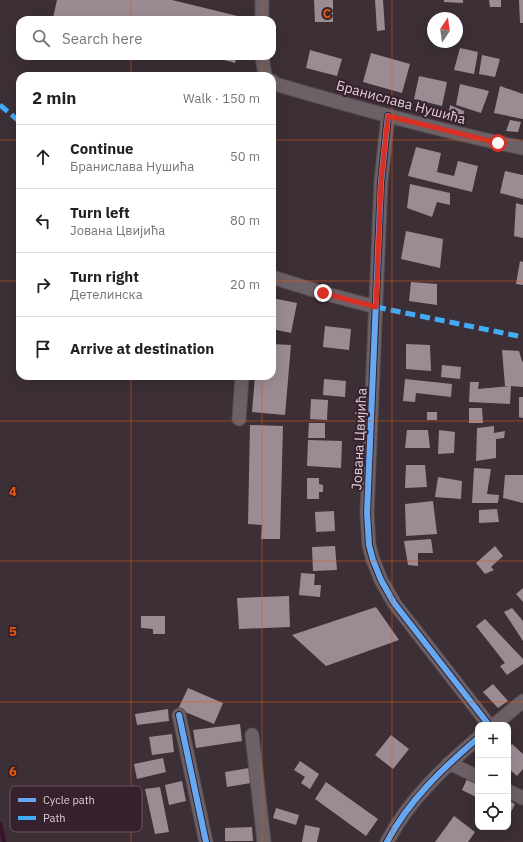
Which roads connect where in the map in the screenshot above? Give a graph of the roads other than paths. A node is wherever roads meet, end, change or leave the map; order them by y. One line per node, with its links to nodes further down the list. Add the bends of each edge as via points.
1 (262, 0): 2 (street)
2 (262, 16)
3 (262, 60): 4 (street)
4 (264, 72)
5 (276, 84): 6 (street, Бранислава Нушића)
6 (388, 116): 7 (street, Бранислава Нушића); 9 (street, Јована Цвијића, via 381,182)
7 (523, 148)
8 (276, 278): 9 (street)
9 (376, 307): 14 (street, Јована Цвијића, via 367,512 369,545 381,580 394,603)
10 (242, 380): 11 (street)
11 (239, 419)
12 (523, 701): 15 (street)
13 (179, 715): 22 (street)
14 (487, 722)
15 (498, 722)
16 (252, 735): 23 (street)
17 (475, 741): 18 (street)
18 (449, 763): 19 (street); 24 (street, via 410,806)
19 (475, 776)
20 (511, 792): 21 (street)
21 (523, 798)
22 (206, 842)
23 (264, 842)
24 (387, 842)

